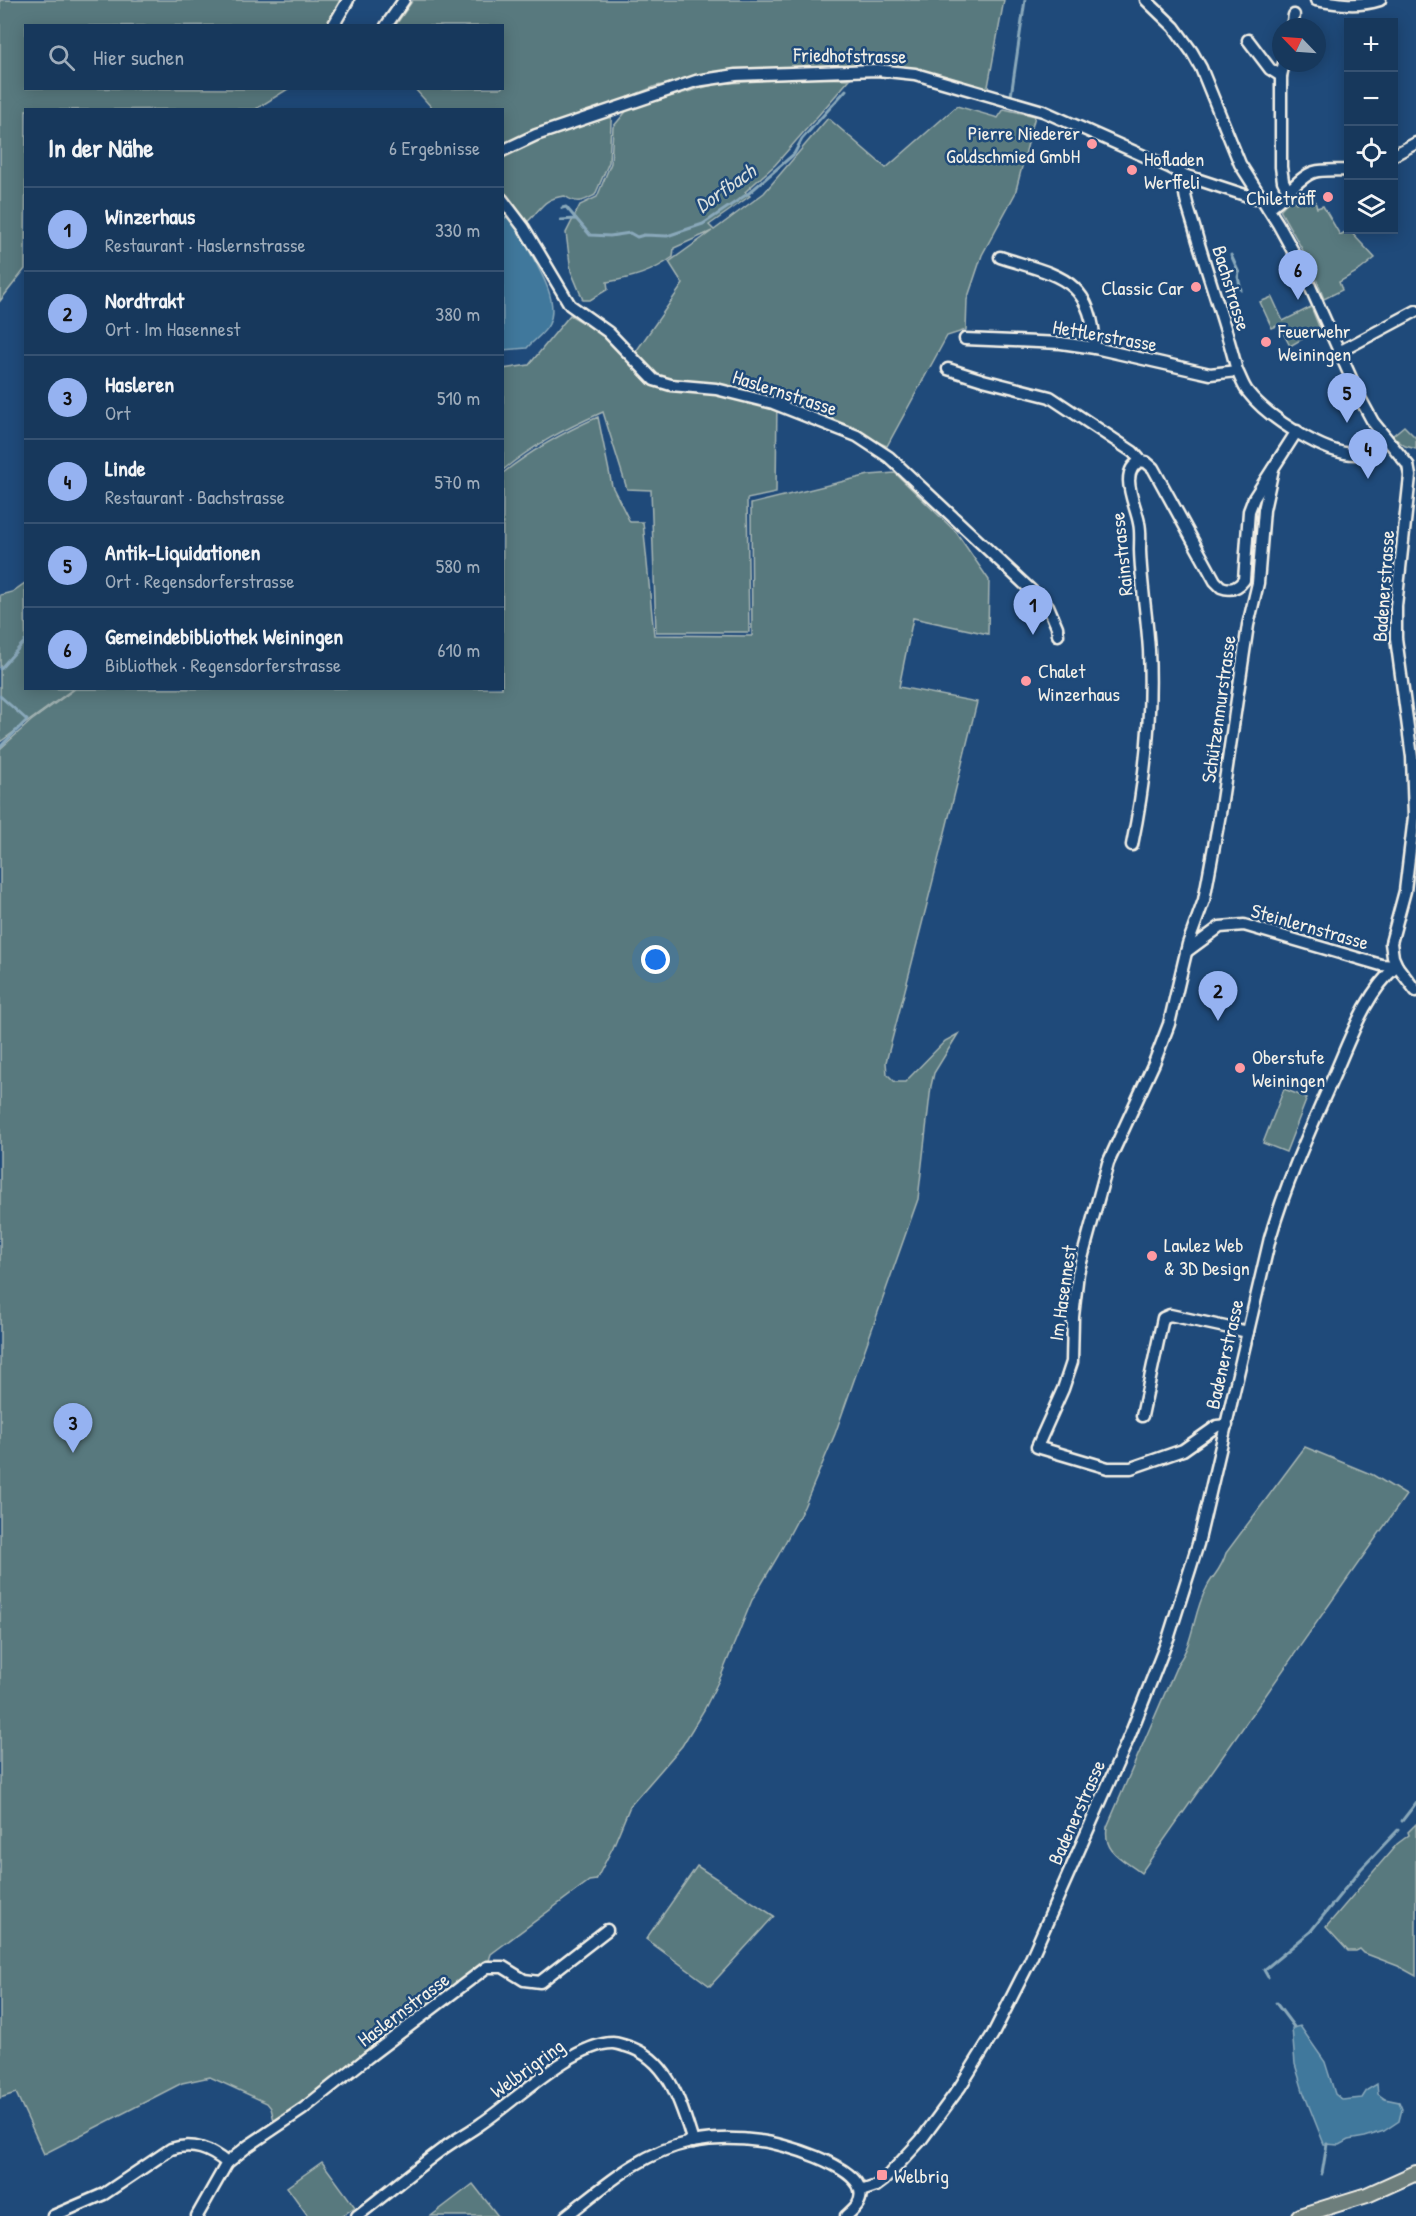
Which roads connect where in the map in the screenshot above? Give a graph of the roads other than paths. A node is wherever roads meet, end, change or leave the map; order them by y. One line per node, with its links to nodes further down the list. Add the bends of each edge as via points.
1 (348, 0): 8 (street)
2 (404, 0): 9 (street)
3 (1146, 0): 19 (street, via 1174,27 1192,52 1240,164)
4 (1316, 0): 5 (street, via 1350,6)
5 (1380, 0)
6 (1294, 15): 7 (street)
7 (1294, 18)
8 (334, 24)
9 (387, 24)
10 (1248, 40): 12 (street, via 1270,69)
11 (1282, 72): 12 (street)
12 (1281, 76): 18 (street, via 1281,167)
13 (1416, 143): 15 (street)
14 (504, 150): 17 (street, Friedhofstrasse, via 536,135 696,81 748,74 877,70 915,74 1043,111)
15 (1398, 153)
16 (1344, 170): 18 (street, via 1313,172)
17 (1184, 176): 19 (street, Friedhofstrasse, via 1254,198); 28 (street, Bachstrasse, via 1186,198)
18 (1288, 193): 21 (street)
19 (1259, 195): 21 (street)
20 (504, 202): 34 (street, Haslernstrasse, via 570,305 608,332 654,380 747,395 867,442 1047,606)
21 (1268, 208): 26 (street, via 1300,264)
22 (1000, 257): 25 (street, via 1054,274 1077,289 1089,311)
23 (1416, 311): 26 (street)
24 (965, 339): 25 (street, Hettlerstrasse)
25 (1095, 348): 28 (street, Hettlerstrasse, via 1210,374)
26 (1339, 352): 30 (street, via 1360,398)
27 (948, 369): 31 (street, via 1050,397)
28 (1237, 371): 29 (street, Bachstrasse, via 1247,391)
29 (1297, 431): 30 (street, Bachstrasse, via 1318,444 1351,453 1361,454); 33 (street)
30 (1387, 440): 32 (street)
31 (1141, 461): 33 (street, via 1149,464 1160,479 1215,581 1227,589 1240,586 1244,580 1249,511); 35 (street, Rainstrasse, via 1129,477 1140,525 1149,676 1144,776)
32 (1412, 463): 36 (street, Badenerstrasse, via 1396,638 1414,781)
33 (1273, 469): 37 (street, Schützenmurstrasse, via 1210,871)
34 (1058, 635)
35 (1132, 845)
36 (1414, 851): 38 (street, Badenerstrasse, via 1390,943)
37 (1186, 952): 38 (street, Steinlernstrasse, via 1220,927 1244,925 1381,965); 42 (street, Im Hasennest, via 1154,1063 1108,1163 1078,1273 1071,1362 1037,1447 1108,1468 1131,1468 1183,1450 1217,1426)
38 (1397, 966): 39 (street); 40 (street, Badenerstrasse, via 1374,992 1290,1174)
39 (1416, 991)
40 (1248, 1332): 41 (street, via 1170,1315 1163,1318); 42 (street, Badenerstrasse)
41 (1142, 1416)
42 (1227, 1425): 47 (street, Badenerstrasse, via 1198,1544 1169,1636 1130,1736 1016,1990 977,2061 921,2140 884,2180)
43 (607, 1930): 45 (street, Haslernstrasse, via 540,1982 524,1980 503,1967 487,1967)
44 (693, 2142): 47 (street, via 735,2139 788,2146 845,2172); 50 (street, Welbrigring, via 671,2084 653,2058 613,2043 591,2047 571,2056); 51 (street, via 647,2157)
45 (227, 2163): 48 (street, via 202,2148 171,2149 104,2194); 49 (street)
46 (1416, 2173): 53 (main road, via 1355,2199)
47 (861, 2191): 52 (street, via 858,2204)
48 (53, 2216)
49 (197, 2216)
50 (357, 2216)
51 (566, 2216)
52 (846, 2216)
53 (1299, 2216)

